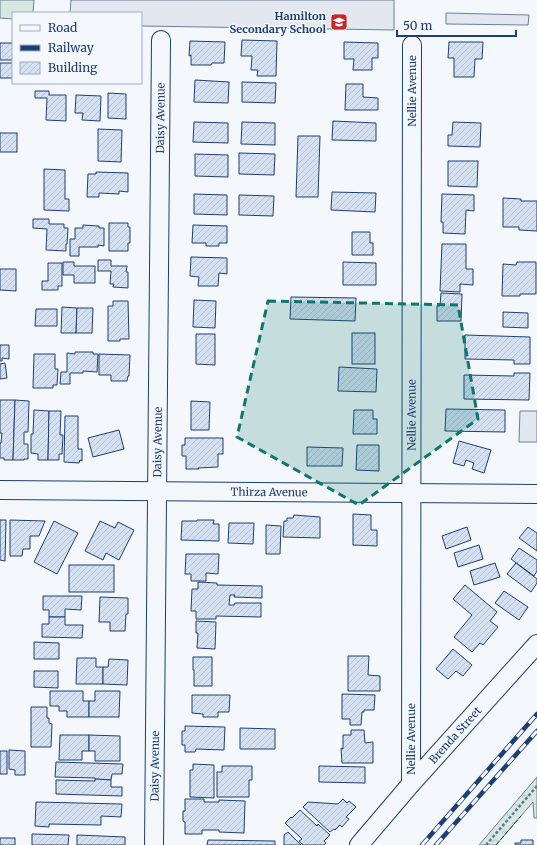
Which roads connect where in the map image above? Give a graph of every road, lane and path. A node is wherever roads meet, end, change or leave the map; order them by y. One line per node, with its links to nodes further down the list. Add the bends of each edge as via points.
1 (161, 40): 4 (street, Daisy Avenue)
2 (412, 45): 5 (street, Nellie Avenue)
3 (0, 490): 4 (street, Thirza Avenue)
4 (157, 491): 5 (street, Thirza Avenue); 10 (street, Daisy Avenue)
5 (412, 493): 6 (street, Thirza Avenue); 8 (street, Nellie Avenue)
6 (537, 494)
7 (537, 644): 8 (street, Brenda Street)
8 (411, 784): 11 (street, Brenda Street)
9 (537, 786): 12 (path)
10 (154, 845)
11 (359, 845)
12 (486, 845)

